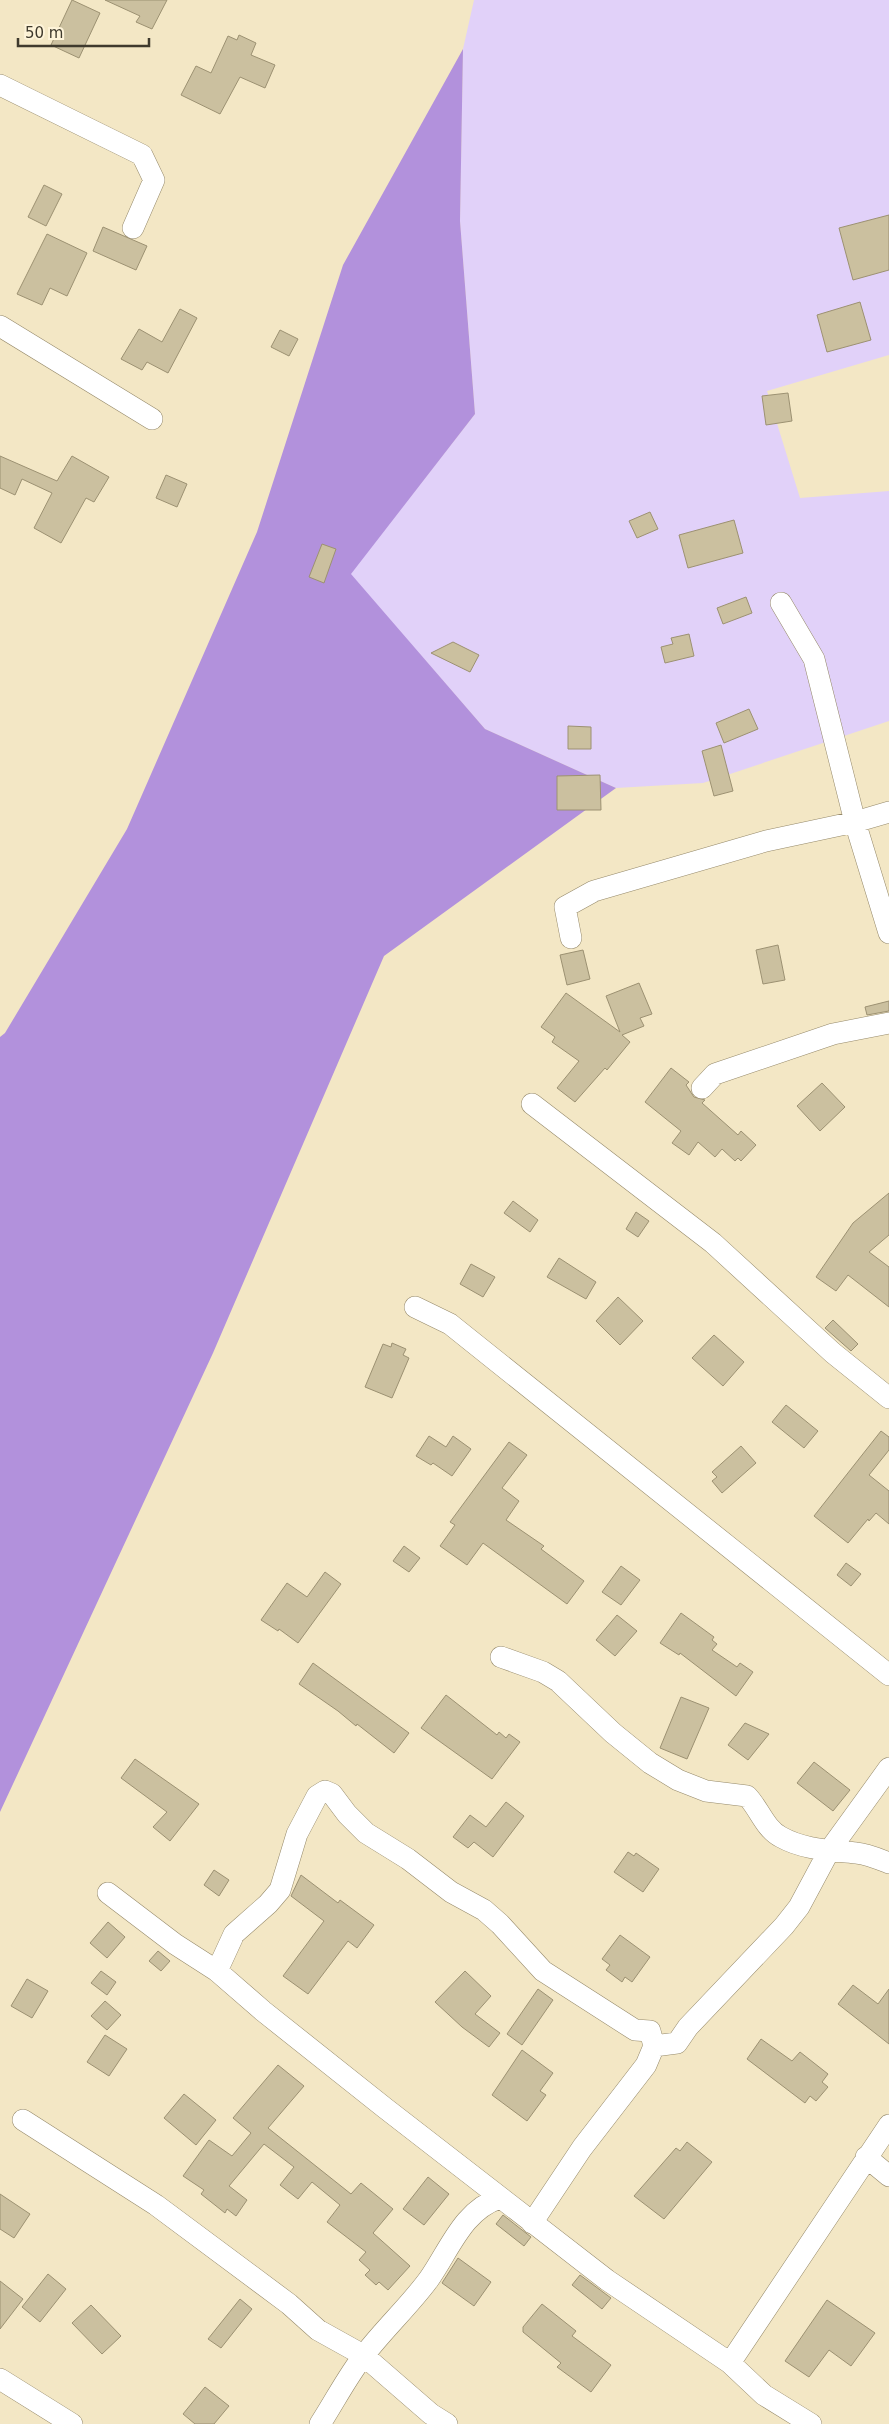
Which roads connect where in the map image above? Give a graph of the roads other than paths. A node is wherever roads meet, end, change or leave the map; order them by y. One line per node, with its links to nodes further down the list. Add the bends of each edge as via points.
1 (0, 85): 2 (street, via 142,155 154,180)
2 (133, 228)
3 (0, 326): 4 (street)
4 (152, 418)
5 (781, 603): 7 (street, via 814,659)
6 (889, 812): 7 (street)
7 (855, 822): 8 (street); 9 (street, via 766,841 594,891 565,907)
8 (889, 934)
9 (571, 938)
10 (889, 1023): 11 (street, via 833,1034 715,1074)
11 (702, 1088)
12 (532, 1104): 14 (street, via 713,1243 833,1353)
13 (415, 1307): 16 (street, via 450,1324)
14 (889, 1398)
15 (501, 1657): 18 (street, via 558,1681 613,1733 650,1763 678,1780 706,1791 747,1796 780,1837)
16 (889, 1675)
17 (889, 1768): 18 (street)
18 (829, 1851): 19 (street, via 858,1853); 22 (street, via 784,1926 688,2027 677,2043)
19 (889, 1863)
20 (108, 1893): 21 (street)
21 (217, 1971): 22 (street, via 234,1934 280,1890 297,1834 317,1796 325,1791 332,1794 366,1833 408,1859 451,1892 484,1910 543,1971 635,2030 650,2030); 27 (street)
22 (654, 2046): 28 (street, via 646,2065 582,2148)
23 (23, 2120): 29 (street, via 156,2205 290,2304 318,2330)
24 (889, 2125): 25 (street)
25 (866, 2157): 26 (street); 30 (street)
26 (889, 2176)
27 (500, 2198): 28 (street); 29 (street, via 486,2203 472,2215 429,2279)
28 (532, 2223): 30 (street, via 607,2280)
29 (363, 2355): 33 (street); 34 (street)
30 (730, 2363): 35 (street, via 764,2395)
31 (0, 2378): 32 (street)
32 (72, 2424)
33 (320, 2424)
34 (447, 2424)
35 (811, 2424)

